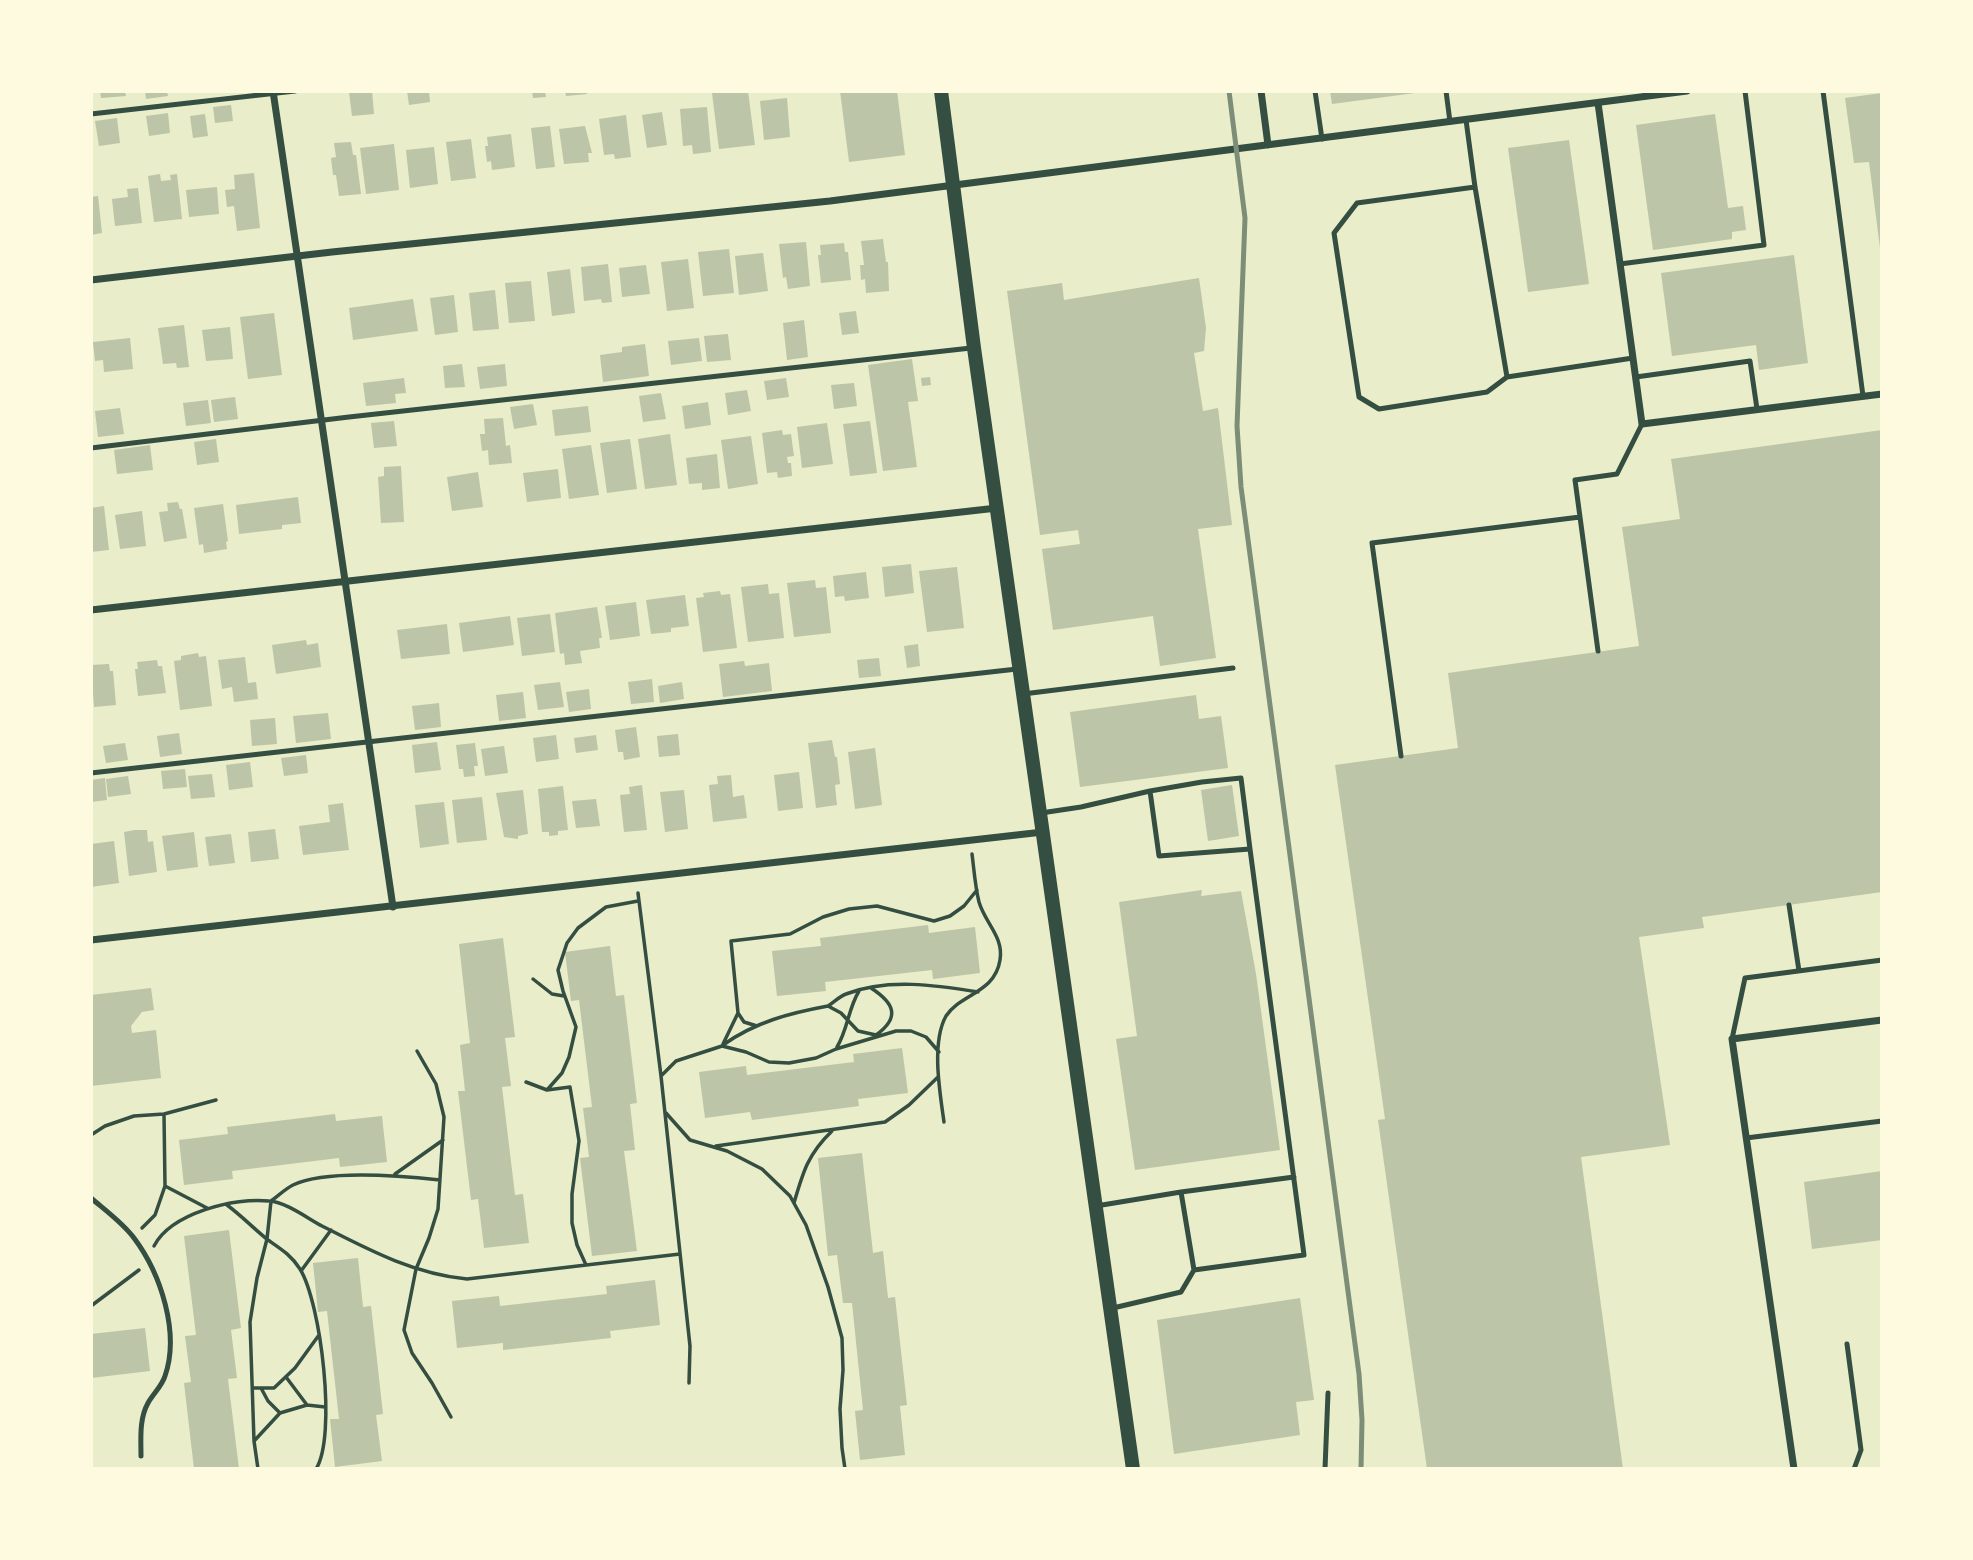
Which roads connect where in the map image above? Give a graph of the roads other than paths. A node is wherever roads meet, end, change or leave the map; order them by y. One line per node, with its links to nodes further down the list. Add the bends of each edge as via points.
1 (295, 91): 9 (lane)
2 (941, 91): 16 (main road)
3 (1261, 91): 15 (street)
4 (1315, 91): 14 (lane)
5 (1446, 91): 13 (lane)
6 (1686, 91): 10 (street)
7 (1745, 91): 19 (lane, via 1764,245)
8 (1823, 91): 26 (lane)
9 (274, 92): 11 (lane); 18 (street)
10 (1598, 103): 12 (street); 19 (street)
11 (91, 114)
12 (1466, 120): 13 (street); 17 (lane)
13 (1450, 122): 14 (street)
14 (1322, 139): 15 (street)
15 (1268, 145): 16 (street)
16 (954, 186): 18 (street); 21 (main road)
17 (1475, 187): 23 (lane); 23 (lane, via 1357,204 1334,233 1359,397 1379,408 1487,392)
18 (298, 256): 20 (street); 28 (street)
19 (1620, 264): 22 (street)
20 (91, 280)
21 (974, 348): 28 (lane); 31 (main road)
22 (1633, 358): 23 (lane); 24 (street)
23 (1507, 377)
24 (1636, 377): 27 (lane, via 1750,361); 29 (street)
25 (1882, 394): 26 (street)
26 (1863, 396): 27 (street)
27 (1757, 409): 29 (street)
28 (322, 420): 30 (lane); 33 (street)
29 (1642, 424): 32 (lane, via 1617,474 1575,481)
30 (91, 447)
31 (997, 508): 33 (street); 37 (main road)
32 (1580, 517): 35 (lane); 40 (lane, via 1372,543)
33 (345, 581): 34 (street); 39 (street)
34 (91, 610)
35 (1598, 651)
36 (1233, 668): 38 (lane)
37 (1020, 669): 38 (main road); 39 (lane)
38 (1023, 694): 43 (main road)
39 (369, 743): 41 (lane); 47 (street)
40 (1401, 756)
41 (91, 773)
42 (1150, 792): 43 (lane); 45 (lane, via 1159,856); 45 (lane, via 1241,778)
43 (1041, 813): 44 (main road)
44 (1043, 832): 47 (street); 58 (main road)
45 (1250, 849): 55 (lane)
46 (1789, 905): 50 (lane)
47 (393, 907): 48 (street)
48 (91, 940)
49 (1882, 960): 50 (lane)
50 (1799, 971): 52 (lane, via 1745,978)
51 (1882, 1020): 52 (street)
52 (1732, 1039): 54 (street)
53 (1882, 1121): 54 (lane)
54 (1746, 1138): 66 (street)
55 (1294, 1177): 56 (lane); 59 (lane, via 1304,1255)
56 (1181, 1192): 58 (lane); 59 (lane)
57 (91, 1198): 63 (lane, via 133,1236 166,1307 171,1348 165,1379 146,1405)
58 (1096, 1206): 60 (main road)
59 (1194, 1270): 60 (lane, via 1181,1292)
60 (1111, 1308): 64 (main road)
61 (1847, 1344): 67 (lane, via 1861,1450)
62 (1328, 1393): 65 (lane)
63 (141, 1456)
64 (1133, 1469)
65 (1325, 1469)
66 (1794, 1469)
67 (1854, 1469)

